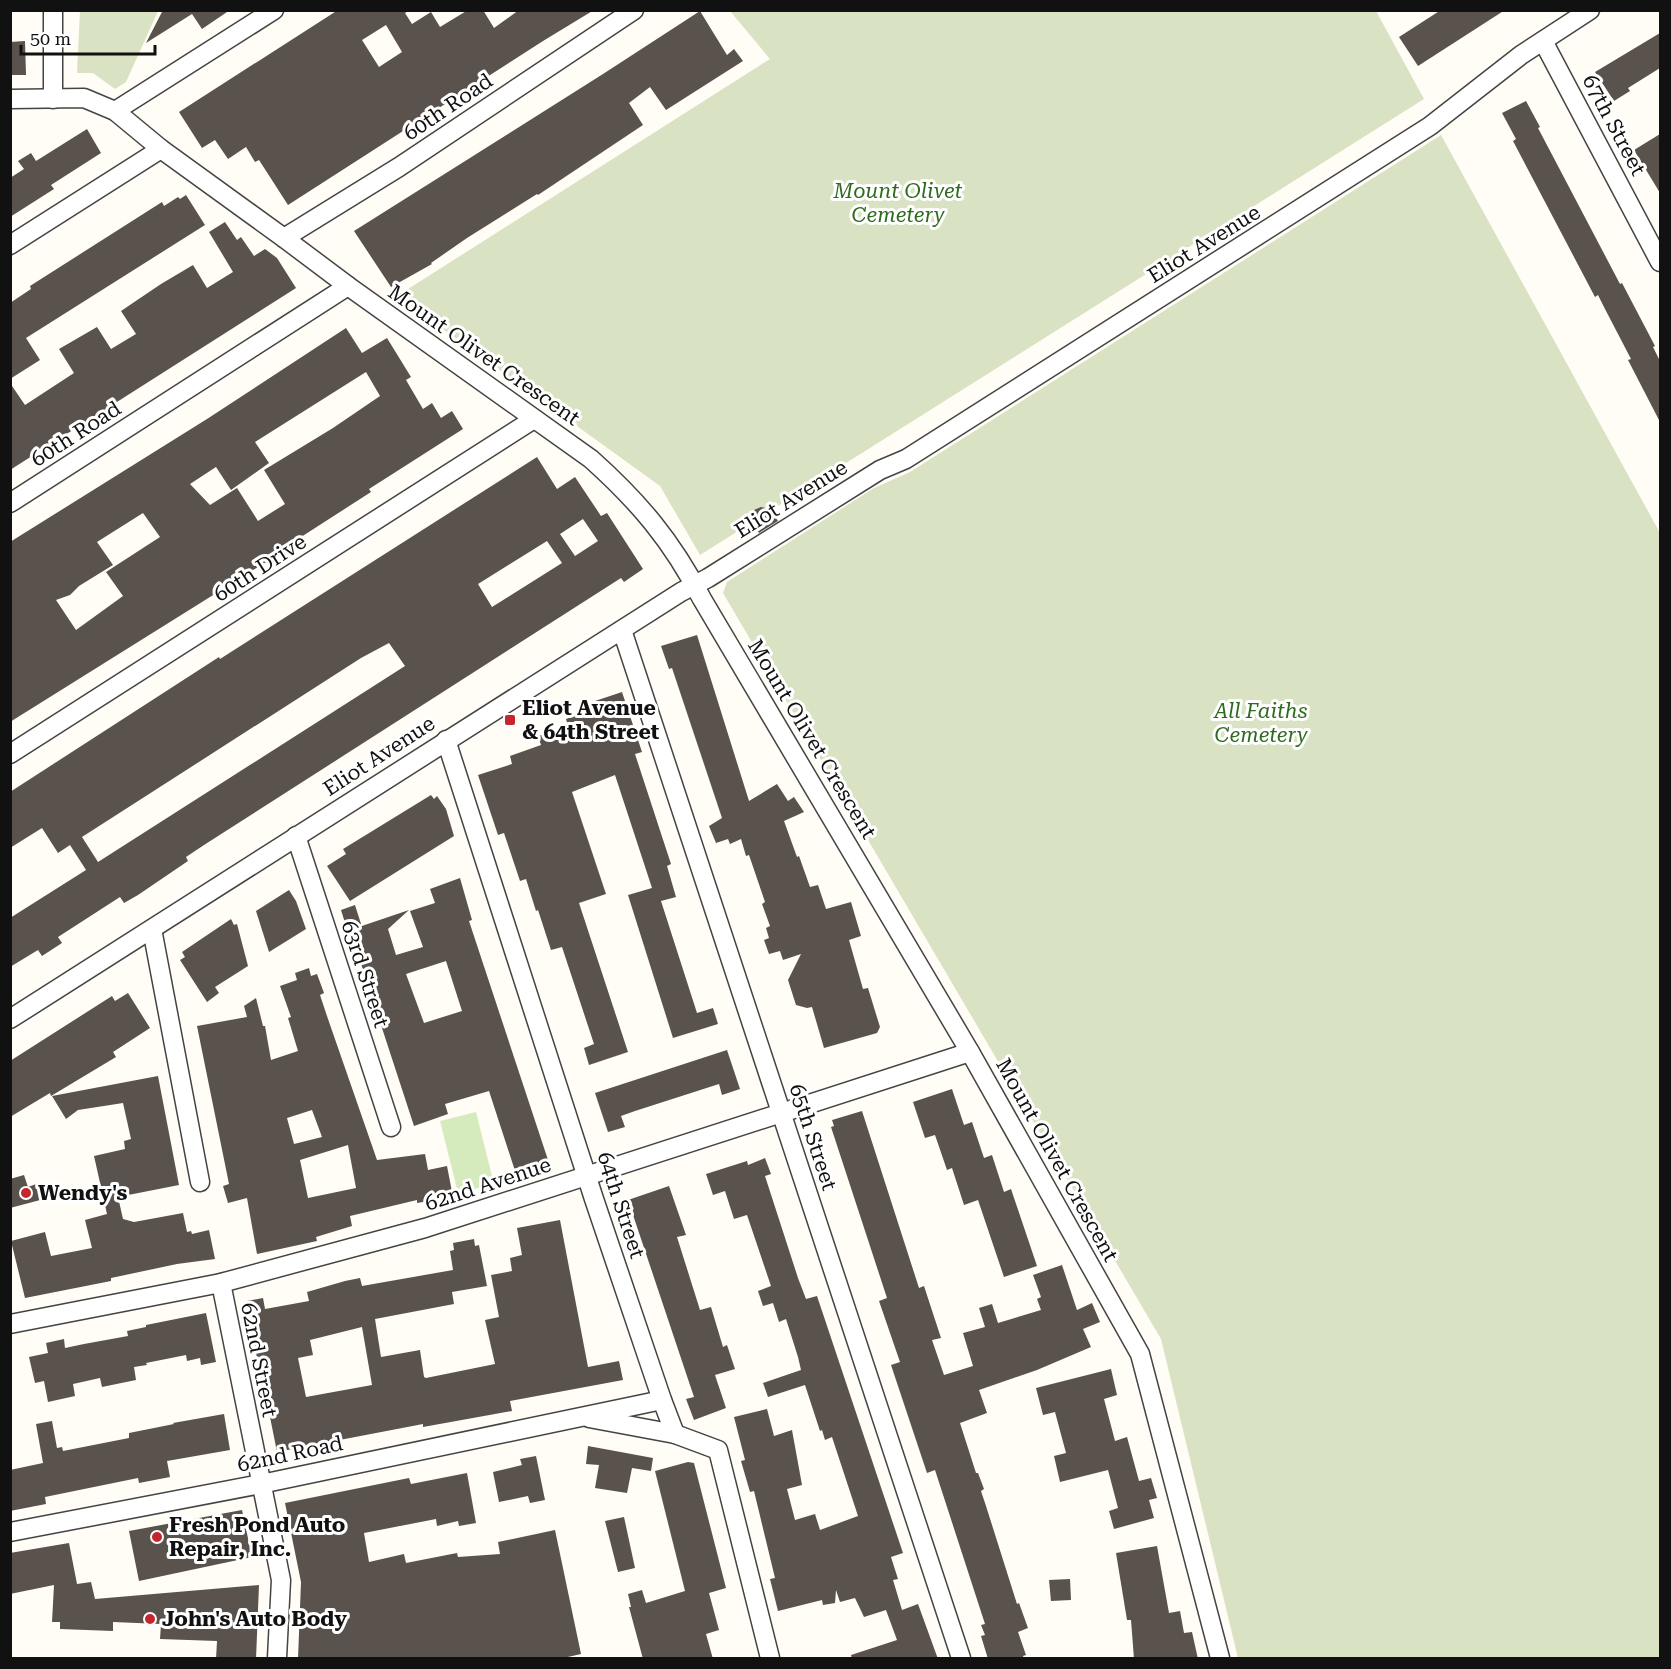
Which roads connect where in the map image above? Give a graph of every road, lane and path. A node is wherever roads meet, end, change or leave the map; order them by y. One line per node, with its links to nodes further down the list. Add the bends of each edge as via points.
1 (53, 10): 7 (street)
2 (274, 10): 8 (street)
3 (634, 10): 10 (street, 60th Road, via 399,167)
4 (1590, 10): 5 (street, Eliot Avenue)
5 (1543, 41): 12 (street, 67th Street, via 1652,228); 16 (street, Eliot Avenue, via 1431,126 906,459 880,470)
6 (10, 99): 7 (street, Mount Olivet Crescent)
7 (53, 99): 8 (street, Mount Olivet Crescent, via 84,98)
8 (115, 111): 9 (street, Mount Olivet Crescent)
9 (161, 149): 10 (street, Mount Olivet Crescent); 11 (street)
10 (284, 238): 13 (street, Mount Olivet Crescent)
11 (10, 245)
12 (1660, 262)
13 (348, 286): 14 (street, Mount Olivet Crescent); 15 (street, 60th Road)
14 (534, 419): 16 (street, Mount Olivet Crescent, via 591,459 644,510); 19 (street, 60th Drive)
15 (10, 503)
16 (694, 584): 17 (street, Eliot Avenue); 23 (street, Mount Olivet Crescent)
17 (622, 630): 18 (street, Eliot Avenue); 24 (street, 65th Street)
18 (446, 740): 20 (street, Eliot Avenue); 26 (street, 64th Street)
19 (10, 754)
20 (296, 836): 21 (street, Eliot Avenue); 25 (street, 63rd Street)
21 (152, 928): 22 (street, Eliot Avenue); 27 (street)
22 (10, 1019)
23 (970, 1052): 24 (street, 62nd Avenue); 38 (street, Mount Olivet Crescent, via 1140,1354)
24 (782, 1114): 26 (street, 62nd Avenue); 37 (street, 65th Street)
25 (392, 1127)
26 (587, 1176): 28 (street, 62nd Avenue, via 425,1228); 30 (street, 64th Street)
27 (200, 1182)
28 (221, 1283): 29 (street, 62nd Avenue); 33 (street, 62nd Street)
29 (10, 1324)
30 (662, 1400): 31 (street, 62nd Road); 32 (street, 64th Street)
31 (578, 1416): 32 (street, 62nd Road); 33 (street, 62nd Road)
32 (675, 1434): 36 (street, via 718,1450)
33 (261, 1484): 34 (street, 62nd Road); 35 (street, 62nd Street, via 281,1580)
34 (10, 1532)
35 (278, 1659)
36 (770, 1659)
37 (961, 1659)
38 (1220, 1659)

